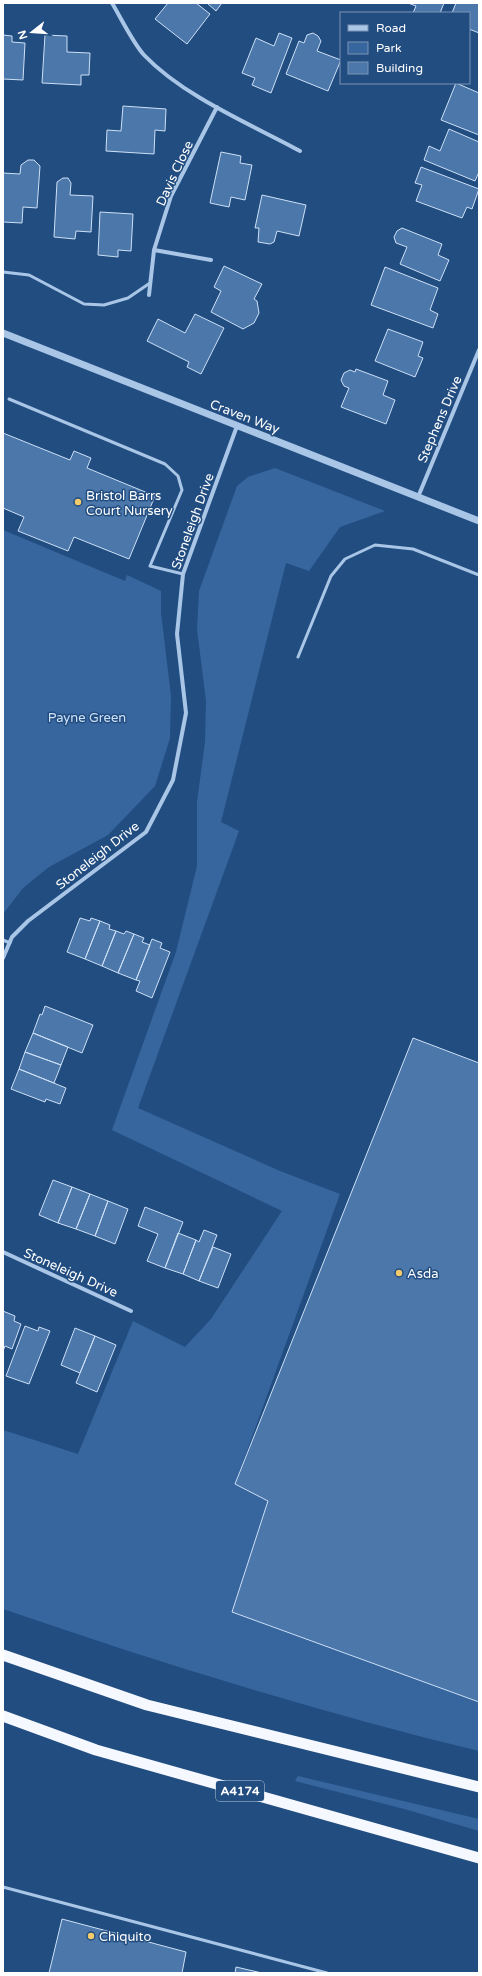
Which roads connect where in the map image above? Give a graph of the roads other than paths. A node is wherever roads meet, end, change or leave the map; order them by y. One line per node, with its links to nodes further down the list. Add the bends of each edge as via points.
1 (112, 3): 2 (street, via 143,54 175,82)
2 (217, 107): 3 (street); 4 (street, Davis Close, via 171,196)
3 (300, 150)
4 (154, 250): 5 (street); 7 (street, Davis Close)
5 (210, 260)
6 (3, 272): 7 (lane, via 29,275 84,304 104,305 122,300)
7 (150, 283): 8 (street, Davis Close)
8 (149, 296)
9 (3, 333): 12 (street, Craven Way)
10 (479, 350): 13 (street, Stephens Drive)
11 (10, 399): 15 (lane, via 166,464 178,476 182,490 150,566)
12 (237, 426): 13 (street, Craven Way); 15 (street, Stoneleigh Drive)
13 (418, 497): 14 (street, Craven Way)
14 (479, 521)
15 (183, 574): 19 (street, Stoneleigh Drive, via 177,634 186,713 173,780 146,832 28,921 12,937)
16 (479, 575): 17 (lane, via 413,549 375,545 345,558 331,576)
17 (298, 657)
18 (3, 940): 19 (lane)
19 (10, 943): 20 (street, Stoneleigh Drive)
20 (3, 958)
21 (3, 1252): 22 (street, Stoneleigh Drive)
22 (131, 1311)
23 (3, 1655): 25 (highway, via 147,1705)
24 (3, 1716): 26 (highway, A4174, via 96,1750)
25 (479, 1787)
26 (479, 1858)
27 (3, 1887): 28 (lane)
28 (327, 1973)

